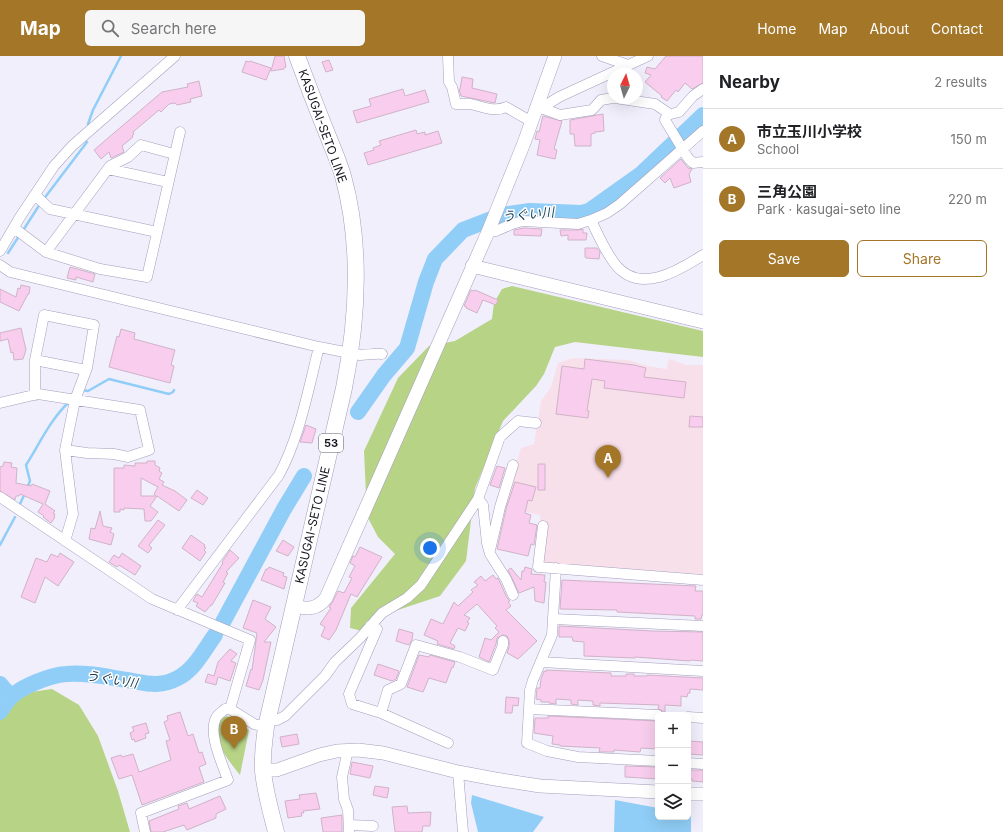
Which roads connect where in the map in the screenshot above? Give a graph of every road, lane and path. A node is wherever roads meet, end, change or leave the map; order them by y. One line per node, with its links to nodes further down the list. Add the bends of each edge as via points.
1 (175, 56): 20 (street, via 72,146)
2 (297, 56): 33 (main road, KASUGAI-SETO LINE / 53, via 342,175 351,213 356,250 356,288)
3 (448, 56): 12 (street, via 449,82 456,104 500,110 506,107)
4 (555, 56): 12 (street)
5 (602, 56): 7 (street)
6 (648, 56): 7 (street)
7 (628, 65): 12 (street, via 559,97)
8 (703, 89): 11 (street, via 679,112)
9 (607, 99): 12 (street, via 602,100 592,110 560,115)
10 (643, 102): 11 (street, via 654,104)
11 (668, 113): 15 (street, via 665,120)
12 (537, 114): 25 (street)
13 (703, 131): 15 (street)
14 (180, 132): 16 (street)
15 (683, 149): 17 (street, via 693,163); 22 (street, via 620,204)
16 (174, 154): 18 (street, via 141,145 128,157); 19 (street)
17 (703, 162)
18 (108, 169): 19 (street); 21 (street)
19 (168, 182): 24 (street)
20 (34, 195): 21 (street, via 50,209); 23 (street)
21 (74, 214): 24 (street); 27 (street)
22 (591, 220): 25 (street, via 578,224 523,221); 28 (street, via 615,265 631,278 644,279 668,275)
23 (14, 228): 26 (street); 27 (street)
24 (157, 232): 27 (street, via 147,277 100,269)
25 (488, 232): 30 (street)
26 (0, 251)
27 (46, 252)
28 (703, 255)
29 (0, 265): 32 (street, via 10,272)
30 (472, 266): 31 (street); 51 (street, via 326,598 320,605 310,608)
31 (703, 322)
32 (319, 347): 33 (street); 52 (street, via 302,412 287,459 279,475)
33 (350, 354): 34 (street); 51 (main road, KASUGAI-SETO LINE / 53)
34 (382, 354)
35 (35, 360): 36 (street); 36 (street, via 44,315 94,325); 37 (street)
36 (86, 370): 38 (street)
37 (35, 395): 38 (street); 39 (street)
38 (75, 400): 41 (street); 41 (street, via 140,410 149,450 128,457)
39 (0, 402)
40 (536, 423): 44 (street, via 518,421 500,437)
41 (65, 450): 46 (street, via 73,514)
42 (513, 465): 47 (street, via 500,507)
43 (0, 498): 46 (street)
44 (478, 499): 47 (street, via 483,505); 54 (street, via 420,585 407,598 382,613)
45 (543, 526): 48 (street, via 538,567)
46 (65, 541): 52 (street, via 152,599)
47 (490, 554): 50 (street)
48 (556, 568): 49 (street); 53 (street)
49 (703, 580)
50 (513, 595)
51 (293, 606): 65 (main road, KASUGAI-SETO LINE / 53)
52 (177, 610): 59 (street, via 250,640)
53 (554, 619): 55 (street); 57 (street, via 552,635)
54 (370, 626): 61 (street, via 377,629 349,694 352,704); 65 (street, via 285,716)
55 (703, 626)
56 (503, 640): 61 (street, via 493,670 460,657 416,645 401,684 388,690)
57 (541, 662): 58 (street); 60 (street, via 530,690)
58 (703, 671)
59 (230, 709): 65 (street, via 254,724); 78 (street, via 225,709 216,716 213,726 228,780 141,813)
60 (530, 709): 62 (street); 68 (street, via 527,743 547,751 578,757)
61 (381, 713): 66 (street)
62 (655, 715)
63 (691, 717): 64 (street)
64 (703, 718)
65 (266, 723): 71 (main road, KASUGAI-SETO LINE / 53)
66 (448, 743)
67 (348, 750): 71 (street, via 319,755 277,770); 72 (street, via 383,753); 77 (street, via 342,777)
68 (655, 761)
69 (691, 763): 70 (street)
70 (703, 764)
71 (263, 770): 79 (main road, KASUGAI-SETO LINE / 53)
72 (458, 772): 73 (street, via 540,786); 80 (street)
73 (655, 792)
74 (691, 794): 75 (street)
75 (703, 794)
76 (373, 826): 77 (street)
77 (349, 829)
78 (144, 832)
79 (276, 832)
80 (463, 832)

